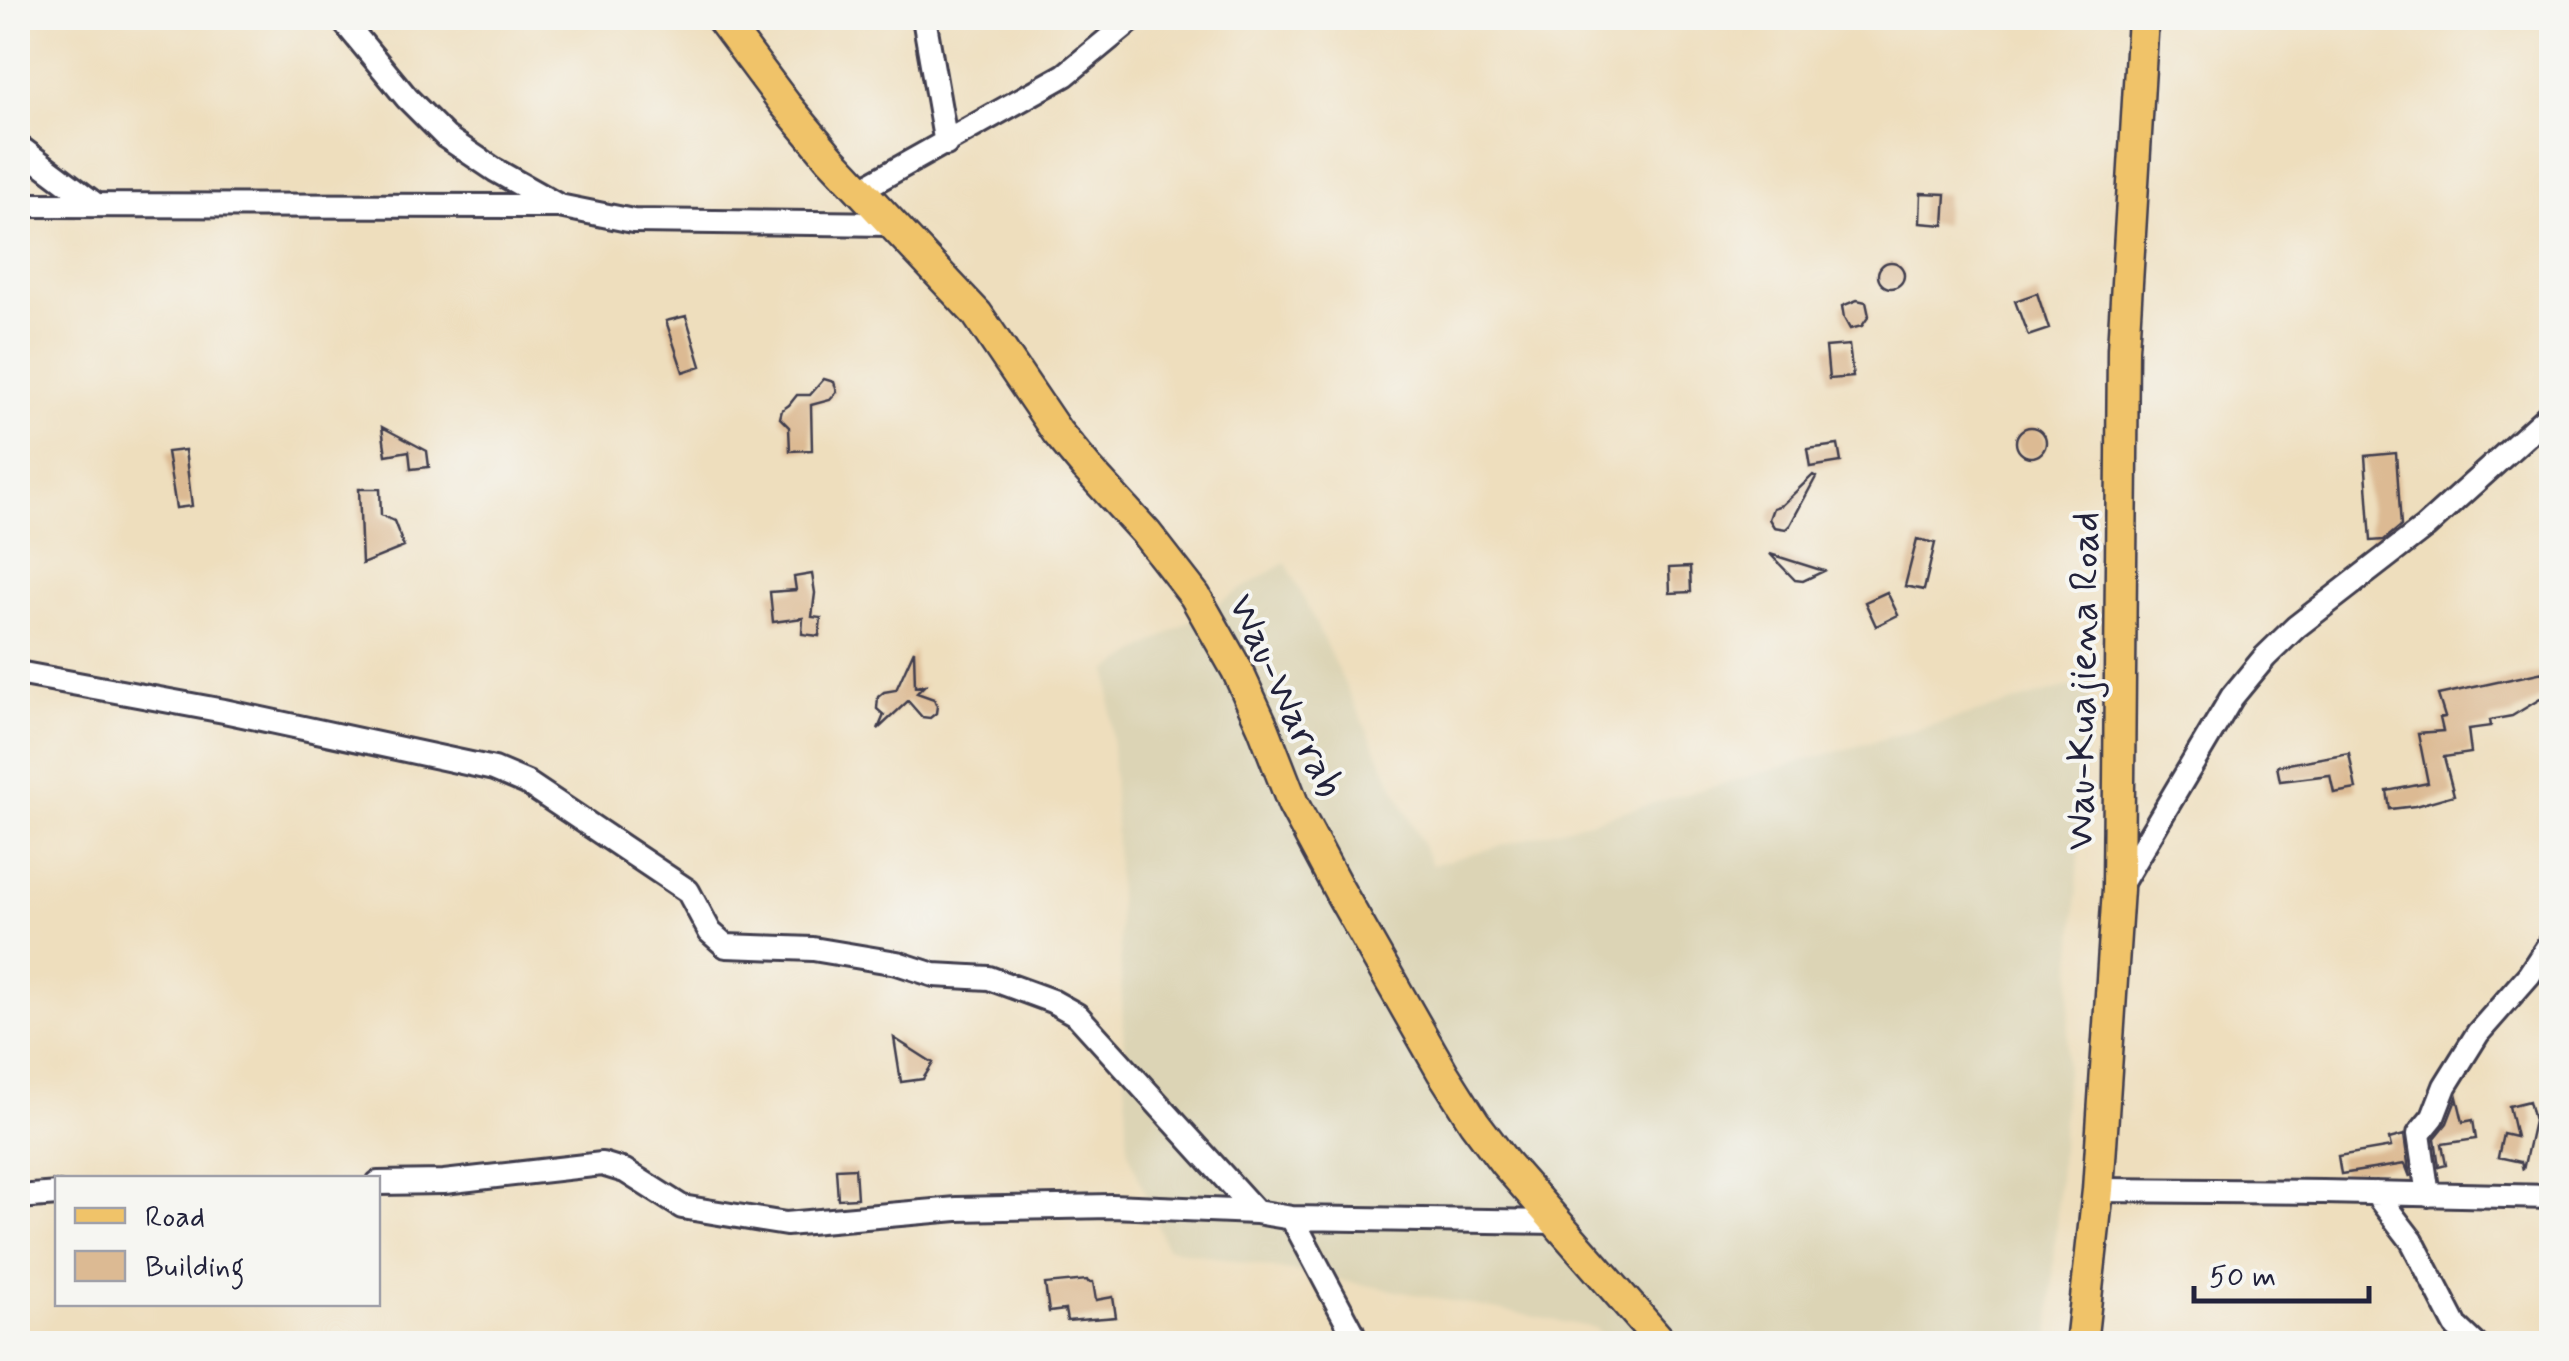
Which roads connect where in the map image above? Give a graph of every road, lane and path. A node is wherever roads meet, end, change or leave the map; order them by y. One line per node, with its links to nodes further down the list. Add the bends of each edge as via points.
1 (341, 18): 11 (street, via 446,138)
2 (721, 18): 8 (main road, Wau-Warrab)
3 (924, 18): 6 (street)
4 (1134, 18): 6 (street, via 1065,75)
5 (2143, 18): 15 (main road, Wau-Kuajiena Road, via 2123,348)
6 (946, 144): 8 (street)
7 (18, 146): 9 (street)
8 (860, 190): 12 (main road, Wau-Warrab)
9 (95, 204): 10 (street); 11 (street)
10 (18, 205)
11 (559, 206): 12 (street, via 634,221)
12 (892, 224): 26 (main road, Wau-Warrab, via 976,314 1057,432 1195,596 1237,670 1293,804 1443,1073)
13 (2552, 412): 15 (street, via 2425,528 2265,657 2232,697)
14 (18, 673): 24 (street, via 494,769 527,783 688,891 710,932 726,946 813,949 934,976 989,978 1052,1001 1076,1015)
15 (2118, 889): 18 (main road, Wau-Kuajiena Road)
16 (2552, 940): 21 (street, via 2478,1033 2419,1134)
17 (380, 1183): 24 (street, via 602,1164 682,1208 786,1224 957,1208)
18 (2098, 1190): 19 (street); 29 (main road, Wau-Kuajiena Road)
19 (2375, 1193): 21 (street); 30 (street, via 2412,1242 2456,1326)
20 (55, 1194): 22 (street)
21 (2428, 1195): 23 (street)
22 (18, 1197)
23 (2552, 1197)
24 (1256, 1212): 25 (street)
25 (1292, 1218): 26 (street); 27 (street)
26 (1556, 1222): 28 (main road, Wau-Warrab)
27 (1355, 1344)
28 (1663, 1344)
29 (2081, 1344)
30 (2475, 1344)

